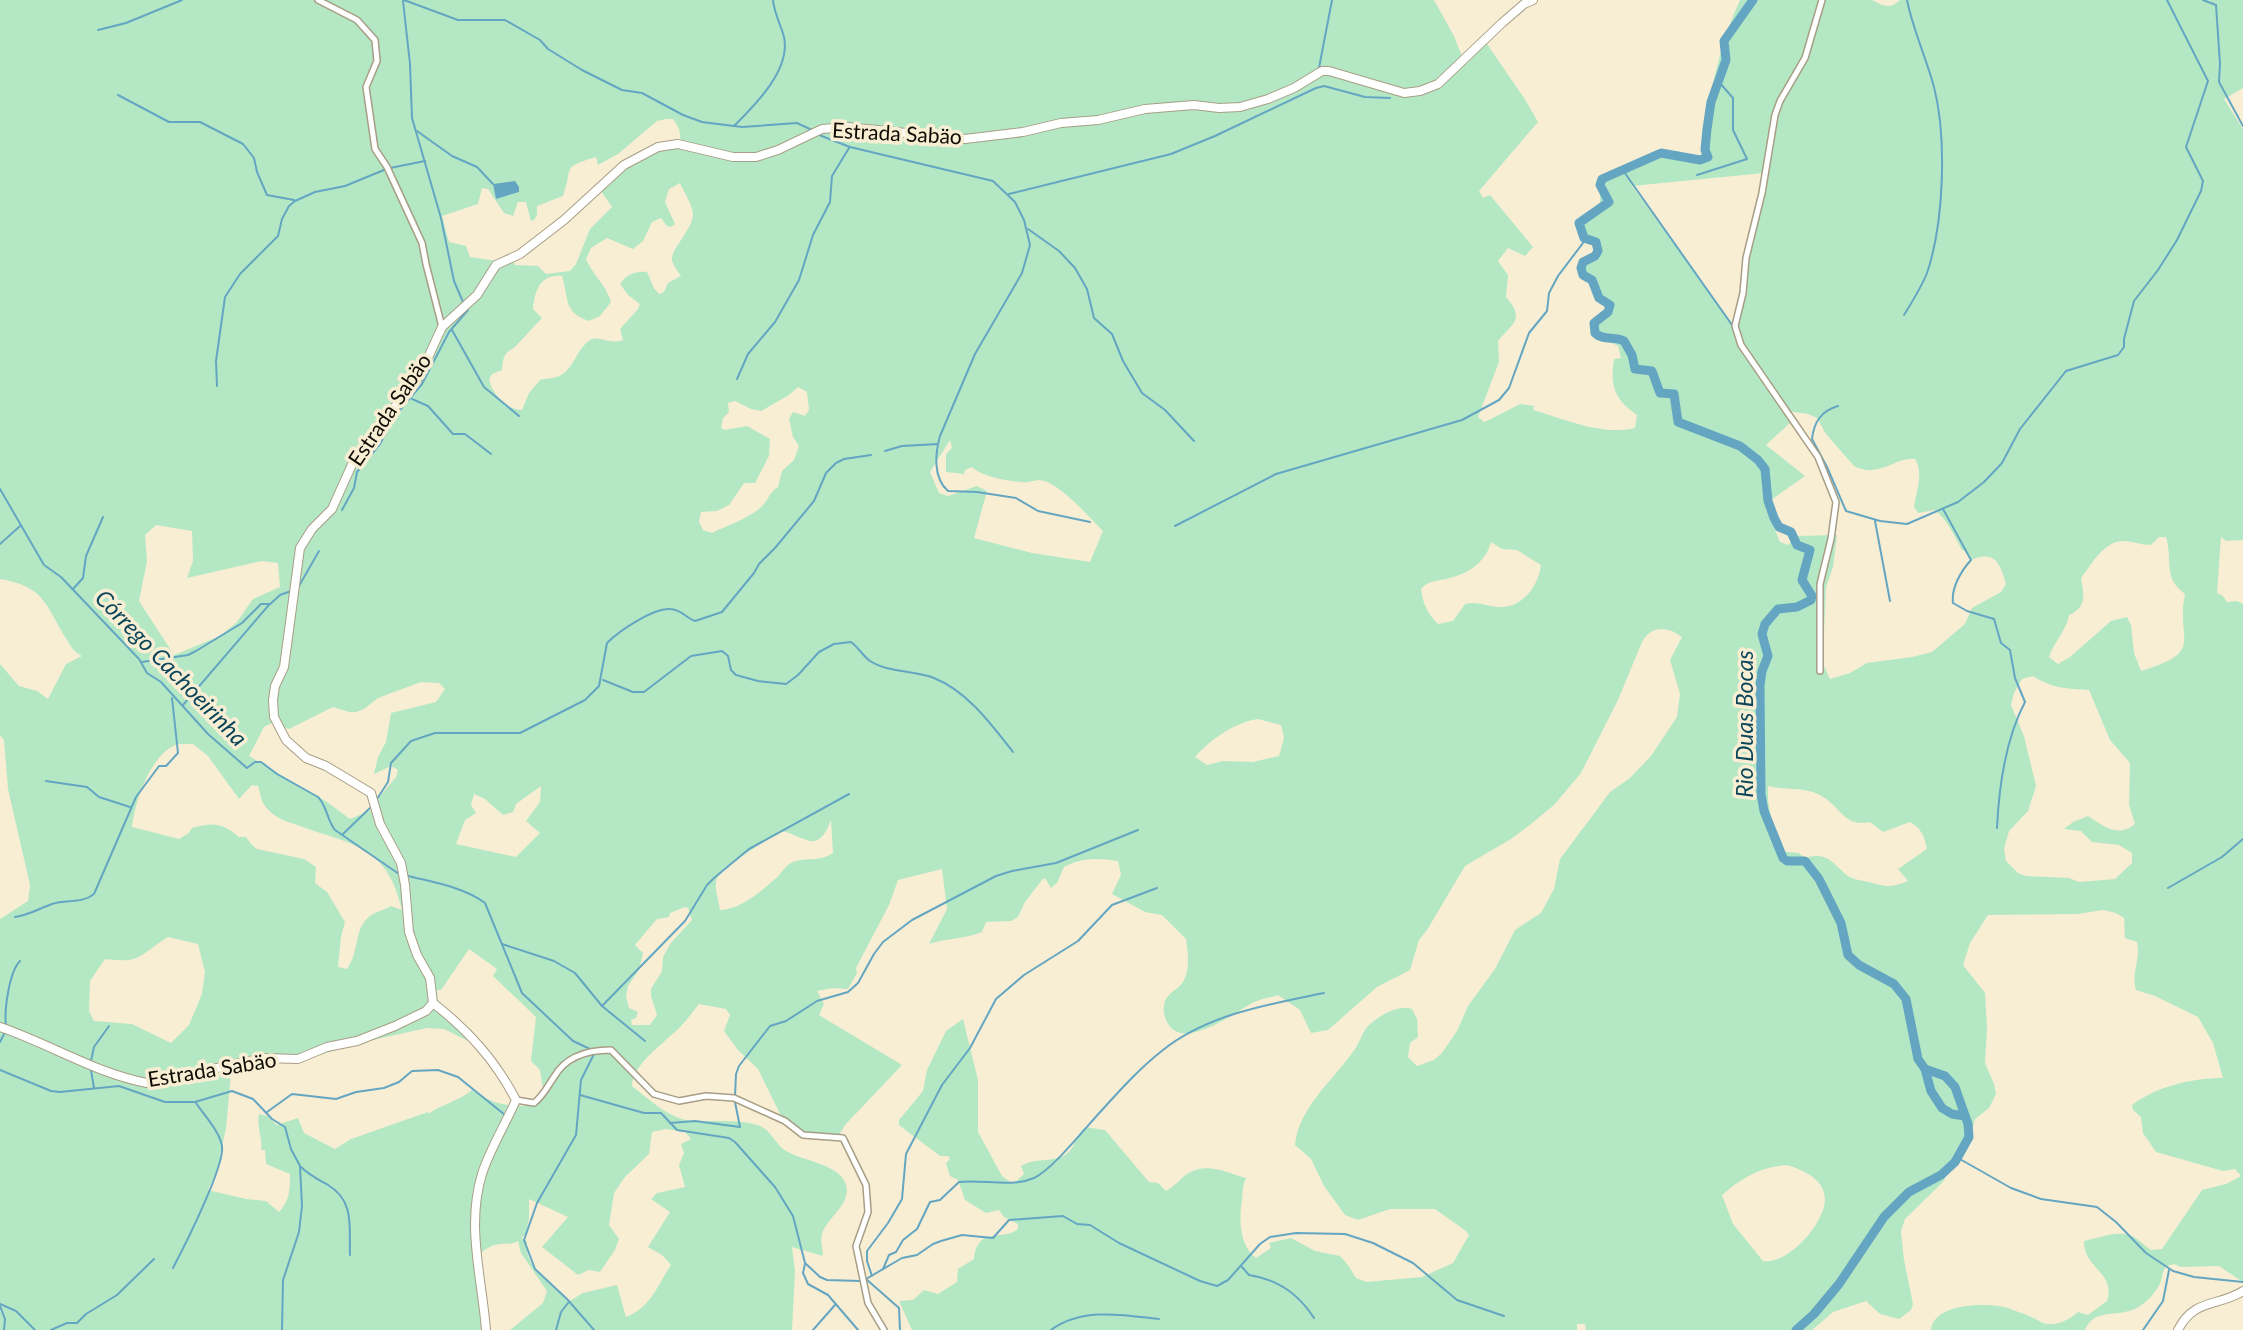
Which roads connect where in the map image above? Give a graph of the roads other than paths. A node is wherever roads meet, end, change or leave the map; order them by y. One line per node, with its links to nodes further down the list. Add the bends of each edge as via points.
1 (318, 0): 4 (street, via 358,20 375,40 377,61 366,87 375,149 422,243)
2 (1533, 0): 4 (street, Estrada Sabäo, via 1438,84 1404,93 1322,71 1294,88 1240,107 1145,109 986,137 847,127 822,129 756,157 733,157 678,144 658,147 624,165 564,220 520,254 496,265 477,295)
3 (1822, 0): 5 (street, via 1805,58 1775,115 1735,326 1739,341 1822,463 1836,502 1820,584)
4 (442, 327): 6 (street, Estrada Sabäo, via 419,375 354,460 332,509 300,548 284,667 273,700 274,718 286,740 306,758 371,793 380,824 401,863 409,932 430,978)
5 (1820, 671)
6 (433, 1003): 7 (street, Estrada Sabäo, via 395,1026 298,1059 264,1058 147,1083 81,1063); 8 (street, via 500,1070)
7 (0, 1027)
8 (516, 1100): 10 (street, via 482,1174 475,1220); 11 (street, via 534,1102 543,1096 555,1074 572,1058 611,1050 654,1094 679,1101 706,1096 734,1098 785,1121 803,1135 843,1138 866,1185 868,1212 856,1246 869,1303)
9 (2243, 1291): 12 (street, via 2202,1304 2184,1318)
10 (486, 1330)
11 (884, 1330)
12 (2178, 1330)

